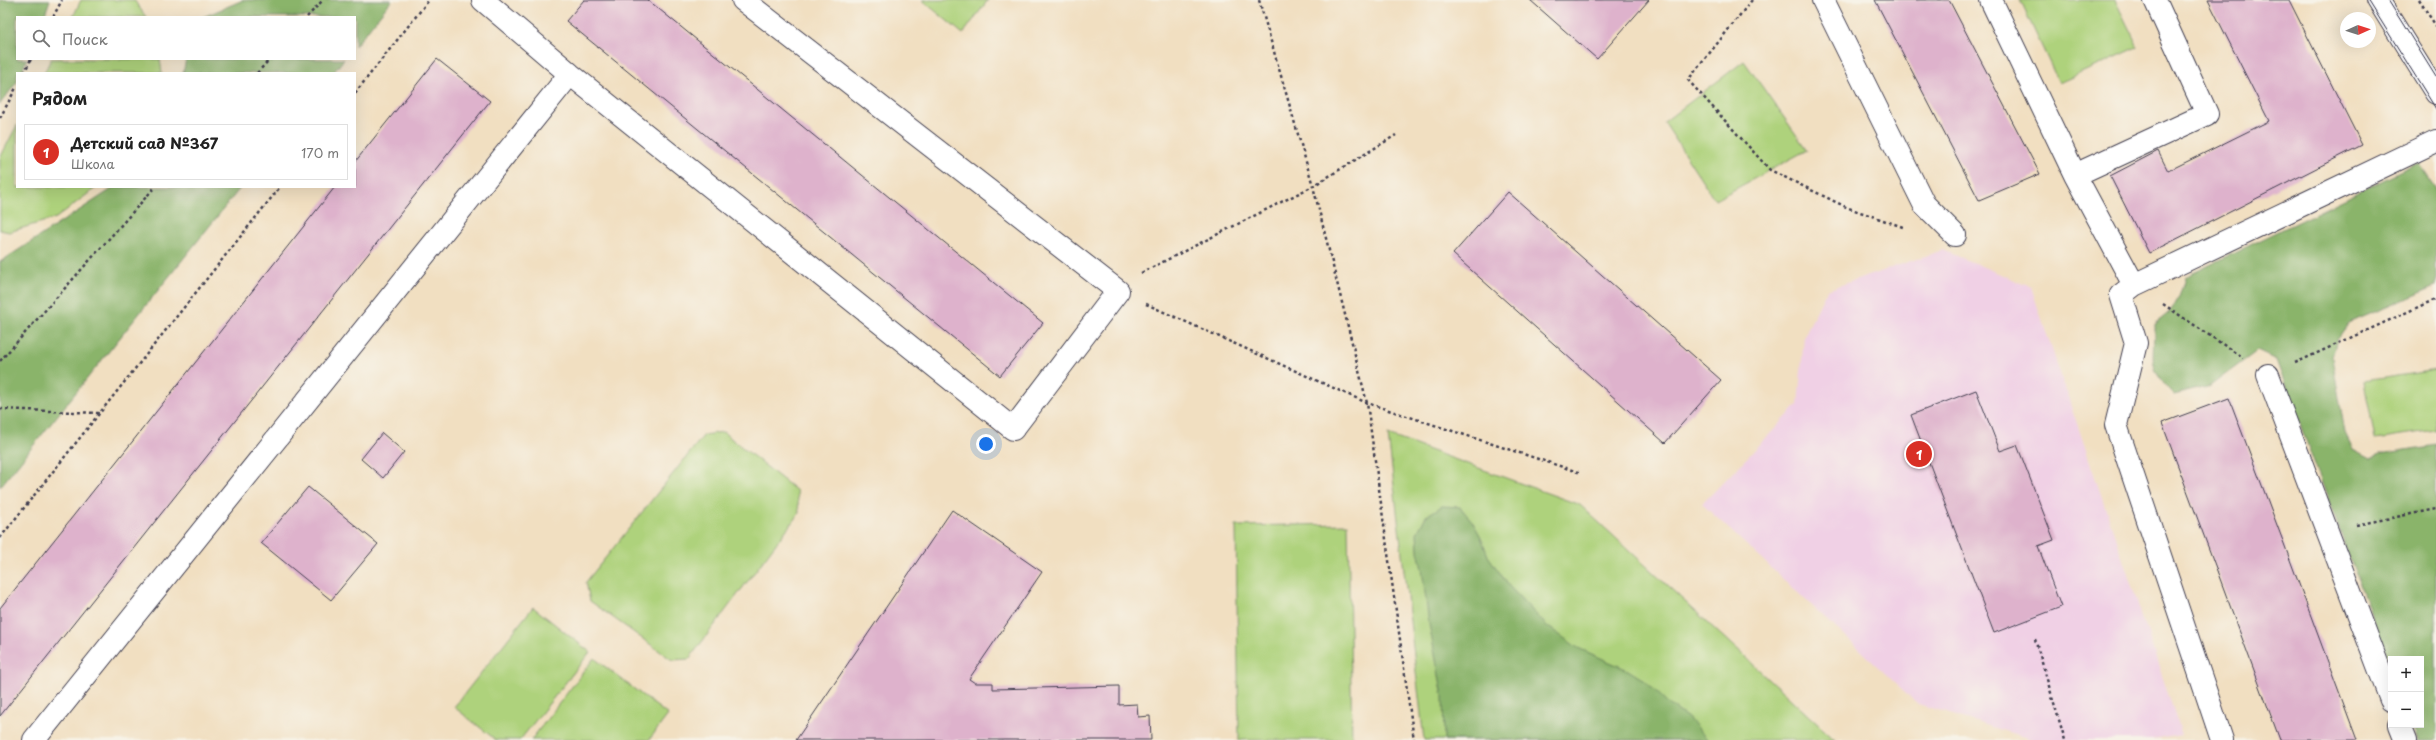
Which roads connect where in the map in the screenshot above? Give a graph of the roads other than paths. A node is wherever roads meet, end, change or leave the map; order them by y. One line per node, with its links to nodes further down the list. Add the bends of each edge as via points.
1 (483, 0): 7 (street)
2 (743, 0): 7 (street, via 1118,291 1013,429)
3 (1823, 0): 11 (street, via 1924,204)
4 (1991, 0): 10 (street)
5 (2155, 0): 10 (street, via 2207,114)
6 (2378, 0): 8 (street)
7 (570, 74): 16 (street)
8 (2436, 93)
9 (2436, 140): 12 (street)
10 (2075, 174): 12 (street)
11 (1955, 235)
12 (2134, 285): 17 (street, via 2121,295 2136,343 2116,425)
13 (2268, 375): 14 (street)
14 (2388, 692)
15 (2401, 728): 18 (street)
16 (34, 740)
17 (2222, 740)
18 (2406, 740)

